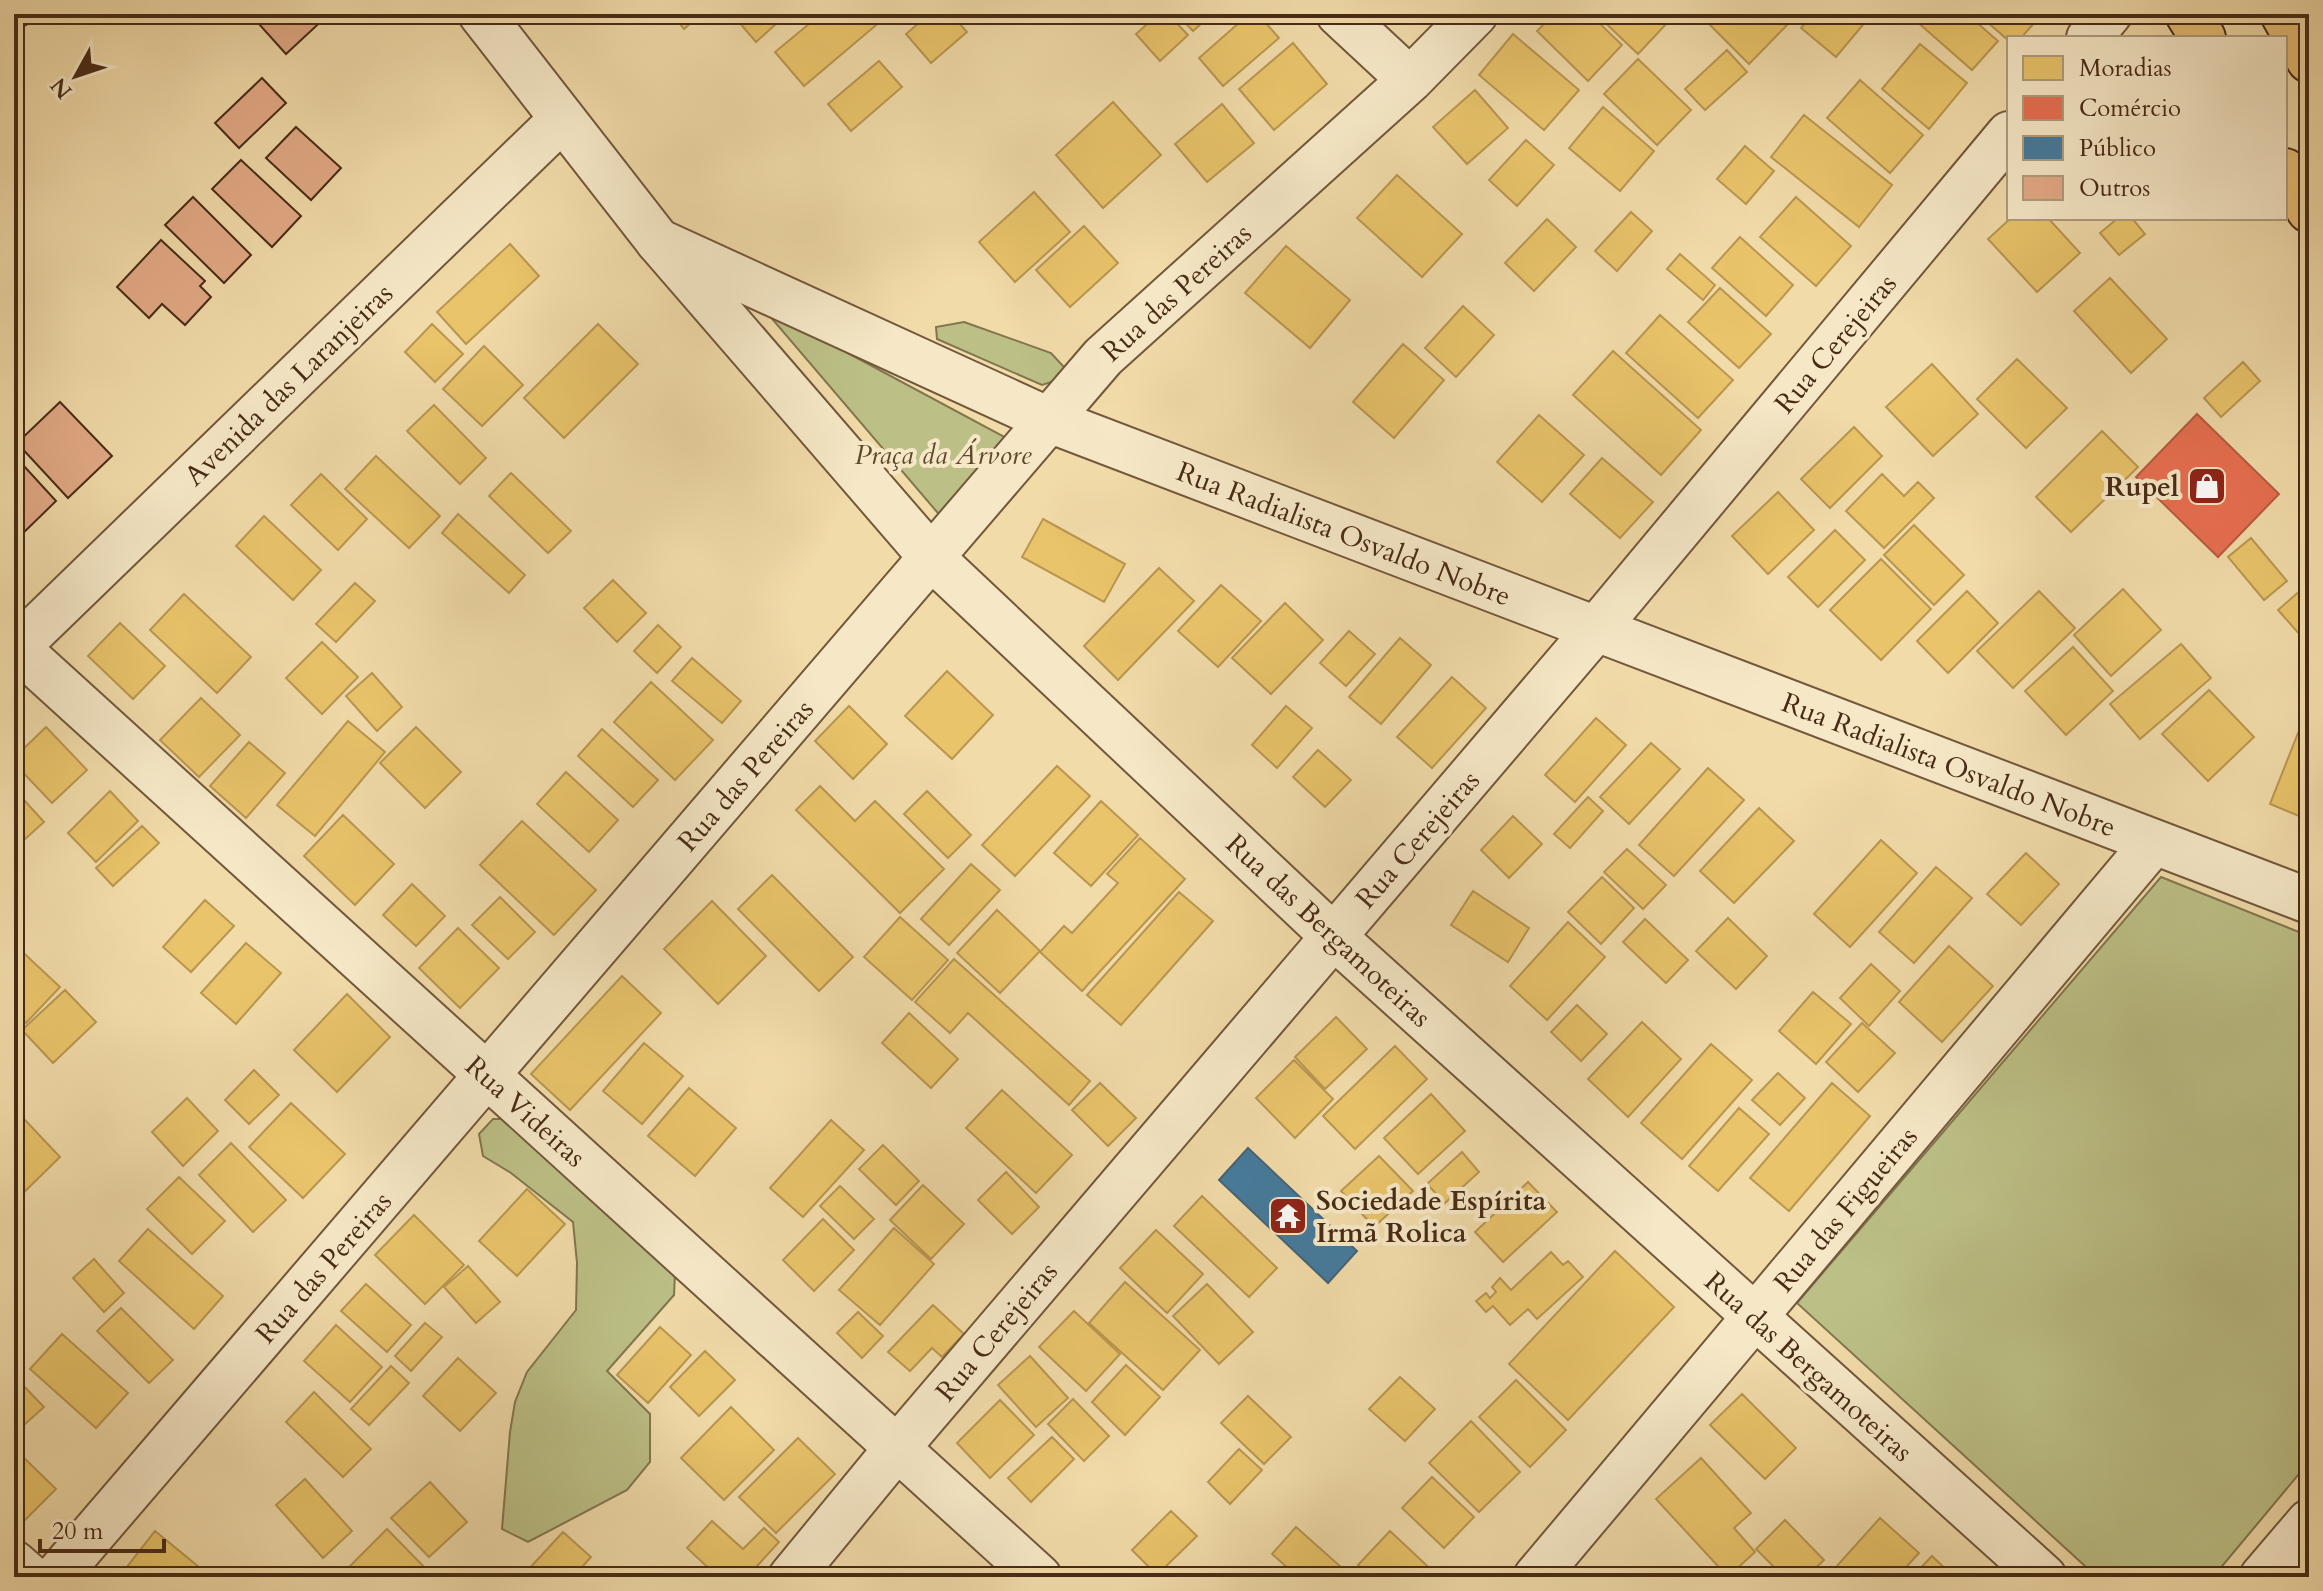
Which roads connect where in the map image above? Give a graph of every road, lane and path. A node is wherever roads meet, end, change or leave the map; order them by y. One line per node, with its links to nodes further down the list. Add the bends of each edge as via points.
1 (481, 14): 11 (street, Rua Radialista Osvaldo Nobre)
2 (1339, 14): 10 (street)
3 (1475, 14): 10 (street, Rua das Pereiras)
4 (2109, 14): 7 (street)
5 (2188, 14): 8 (highway)
6 (2283, 14): 9 (highway)
7 (2091, 36)
8 (2202, 36)
9 (2309, 60)
10 (1410, 80): 16 (street, Rua das Pereiras, via 1103,357)
11 (562, 119): 15 (street, Rua Radialista Osvaldo Nobre); 19 (street, Avenida das Laranjeiras)
12 (2007, 136): 18 (street, Rua Cerejeiras)
13 (2287, 174): 14 (highway)
14 (2309, 210)
15 (658, 241): 16 (street, Rua Radialista Osvaldo Nobre); 17 (street, Rua das Bergamoteiras)
16 (1049, 420): 17 (street, Rua das Pereiras); 18 (street, Rua Radialista Osvaldo Nobre)
17 (932, 558): 22 (street, Rua das Bergamoteiras); 23 (street, Rua das Pereiras)
18 (1596, 629): 20 (street, Rua Radialista Osvaldo Nobre); 22 (street, Rua Cerejeiras)
19 (15, 648): 23 (street, Rua Videiras)
20 (2154, 842): 21 (street, Rua Radialista Osvaldo Nobre); 24 (street, Rua das Figueiras)
21 (2309, 901)
22 (1333, 936): 24 (street, Rua das Bergamoteiras); 25 (street, Rua Cerejeiras)
23 (487, 1076): 25 (street, Rua Videiras); 29 (street, Rua das Pereiras)
24 (1755, 1317): 32 (street, Rua das Figueiras); 33 (street, Rua das Bergamoteiras)
25 (897, 1448): 30 (street, Rua Cerejeiras); 31 (street, Rua Videiras)
26 (2309, 1522): 34 (street)
27 (14, 1563): 28 (street)
28 (30, 1577)
29 (56, 1577)
30 (791, 1577)
31 (1039, 1577)
32 (1536, 1577)
33 (2044, 1577)
34 (2262, 1577)

